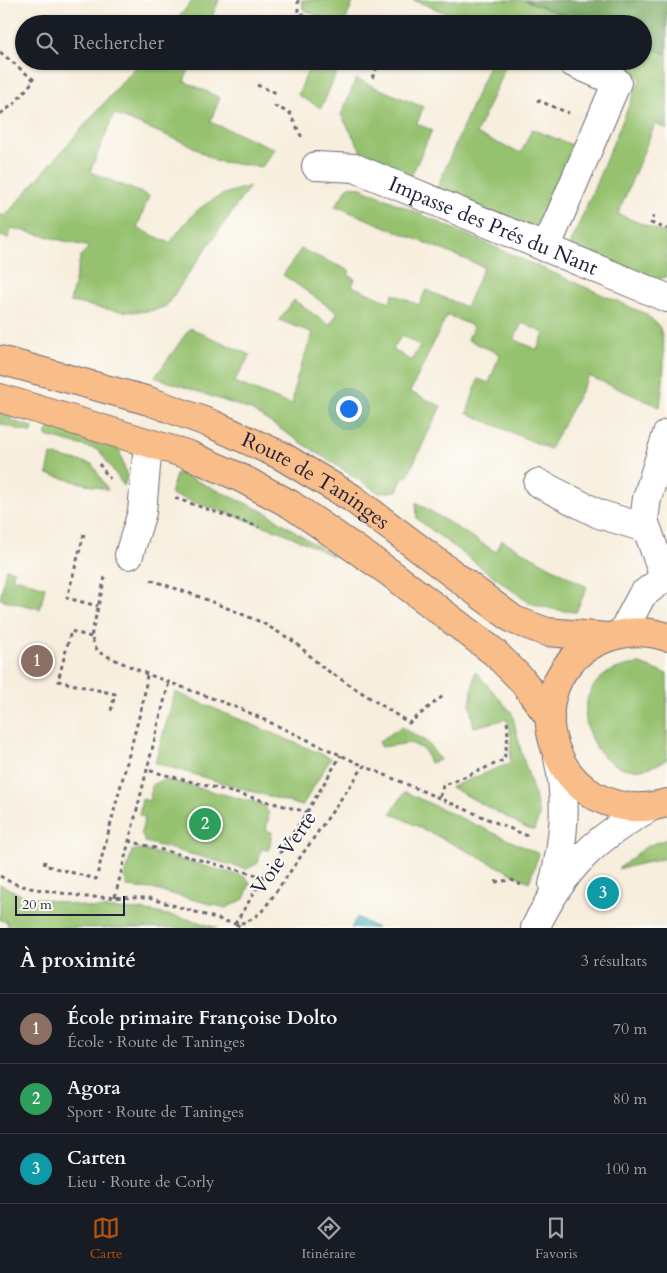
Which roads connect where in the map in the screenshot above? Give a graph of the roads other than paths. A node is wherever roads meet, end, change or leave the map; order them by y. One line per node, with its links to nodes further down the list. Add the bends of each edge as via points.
1 (589, 70): 3 (street, via 617,82)
2 (316, 166): 3 (street, Impasse des Prés du Nant, via 355,168)
3 (546, 248): 4 (street, Impasse des Prés du Nant)
4 (667, 298)
5 (0, 360): 13 (main road, Route de Taninges, via 120,392 212,424 280,455 352,498 514,620 547,632)
6 (0, 398): 8 (main road, Route de Taninges)
7 (667, 434): 10 (street, via 647,498)
8 (148, 444): 11 (street, via 142,512); 15 (main road, Route de Taninges, via 215,466 273,494 316,521 494,652 522,680)
9 (538, 484): 10 (street, via 598,514)
10 (645, 528): 12 (street)
11 (129, 555)
12 (665, 577): 13 (street, via 639,600)
13 (615, 635): 14 (main road, Route de Taninges, via 655,633); 15 (main road, via 584,650 566,669 554,693)
14 (667, 637)
15 (550, 718): 16 (main road)
16 (558, 758): 17 (main road, via 590,793 619,806); 18 (street, via 564,812 562,852)
17 (659, 805): 18 (street, via 616,826 578,860)
18 (548, 902): 19 (street)
19 (535, 928)

